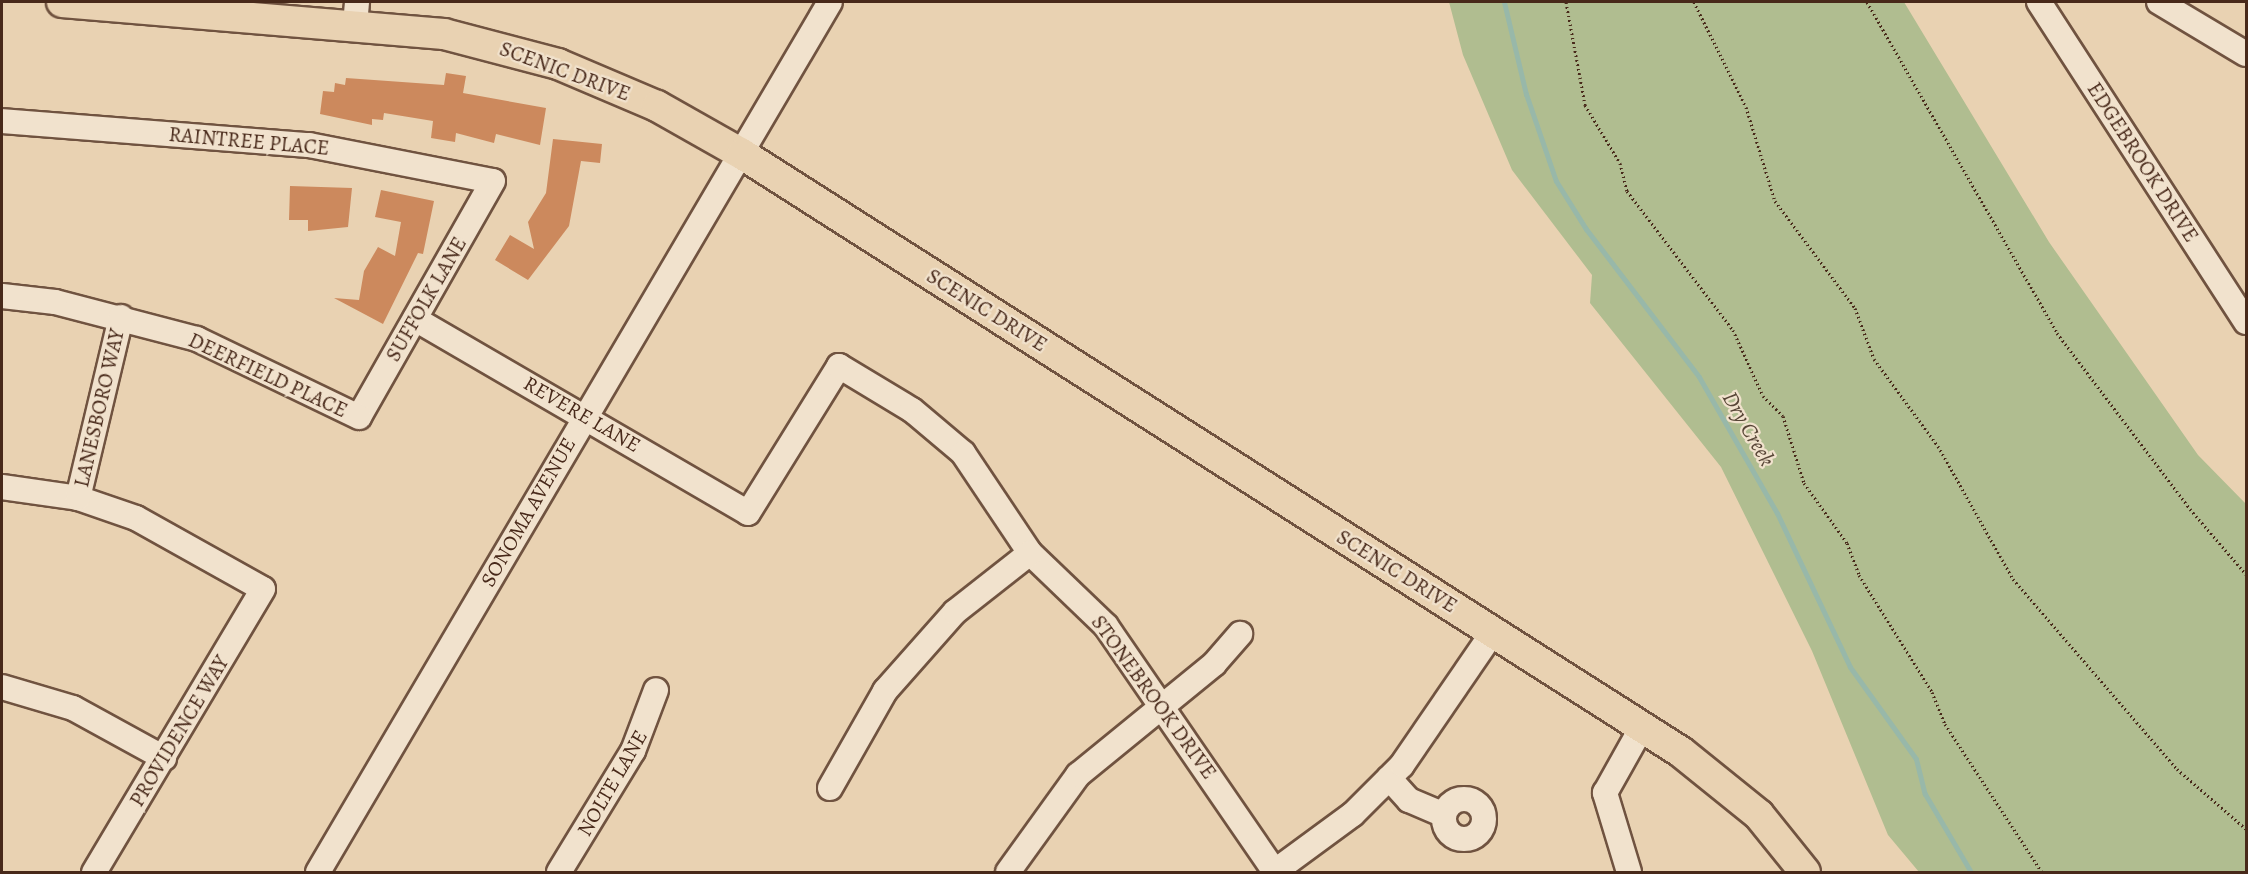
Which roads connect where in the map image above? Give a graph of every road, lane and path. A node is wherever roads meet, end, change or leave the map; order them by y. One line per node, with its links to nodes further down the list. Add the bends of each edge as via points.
1 (62, 2): 8 (main road, SCENIC DRIVE)
2 (830, 2): 11 (street, SONOMA AVENUE)
3 (1566, 2): 42 (path, via 1586,105 1620,162 1628,191 1733,330 1763,396 1783,416 1804,483 1847,543 1864,585 1932,692 1945,724)
4 (1694, 2): 34 (path, via 1746,107 1775,201 1855,308 1874,359 1938,446 2013,579 2177,769)
5 (1867, 2): 23 (path, via 2057,333 2190,509)
6 (2039, 2): 16 (street, EDGEBROOK DRIVE)
7 (2159, 2): 9 (street)
8 (356, 13): 11 (main road, SCENIC DRIVE, via 558,64 657,106)
9 (2247, 54)
10 (2, 121): 12 (street, RAINTREE PLACE, via 309,145)
11 (742, 154): 17 (street, SONOMA AVENUE); 24 (main road, SCENIC DRIVE)
12 (493, 181): 15 (street, SUFFOLK LANE)
13 (2, 296): 14 (street, DEERFIELD PLACE)
14 (121, 317): 18 (street, DEERFIELD PLACE, via 242,358); 20 (street, LANESBORO WAY)
15 (414, 319): 17 (street, REVERE LANE); 18 (street, SUFFOLK LANE)
16 (2247, 322)
17 (585, 414): 21 (street, REVERE LANE); 35 (street, SONOMA AVENUE)
18 (358, 417)
19 (2, 487): 20 (street)
20 (78, 498): 30 (street, PROVIDENCE WAY, via 179,538 263,589)
21 (748, 513): 22 (street, STONEBROOK DRIVE, via 839,366 912,410 963,453)
22 (1030, 553): 28 (street, STONEBROOK DRIVE, via 1106,626); 32 (street, via 955,612 885,691)
23 (2247, 574)
24 (1493, 632): 29 (main road, SCENIC DRIVE); 31 (street, via 1429,730)
25 (1240, 634): 28 (street)
26 (2, 687): 30 (street, via 73,708)
27 (656, 690): 38 (street, NOLTE LANE, via 633,751)
28 (1165, 705): 36 (street, STONEBROOK DRIVE); 39 (street, via 1078,775)
29 (1642, 727): 40 (street, via 1605,793); 41 (main road, SCENIC DRIVE, via 1728,786)
30 (164, 758): 37 (street, PROVIDENCE WAY)
31 (1389, 778): 33 (street, via 1410,800); 36 (street, via 1353,814)
32 (830, 788)
33 (1444, 815)
34 (2247, 829)
35 (326, 870)
36 (1274, 872)
37 (94, 873)
38 (559, 873)
39 (1008, 873)
40 (1629, 873)
41 (1805, 873)
42 (2042, 873)

